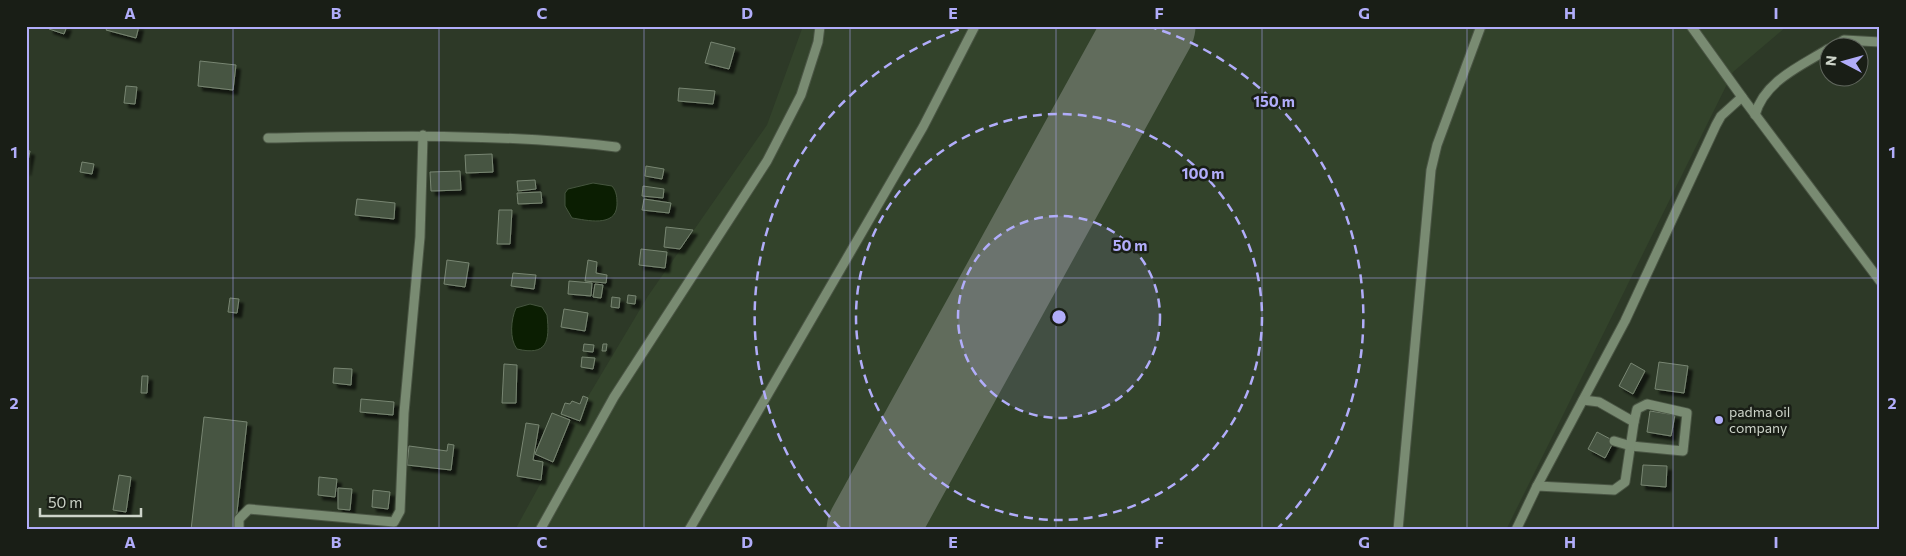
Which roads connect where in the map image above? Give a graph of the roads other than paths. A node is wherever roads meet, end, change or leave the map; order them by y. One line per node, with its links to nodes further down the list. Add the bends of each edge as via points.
1 (820, 26): 18 (street, via 801,95 775,146 614,397)
2 (975, 26): 19 (street, via 923,126)
3 (1481, 26): 20 (street, via 1430,170)
4 (1692, 26): 6 (street)
5 (1818, 55): 7 (street, via 1780,79 1763,94)
6 (1742, 97): 7 (street); 12 (street, via 1716,125 1625,321)
7 (1755, 115): 11 (street)
8 (423, 136): 9 (street); 10 (street, via 538,139); 17 (street, via 420,237 404,413 400,511 394,522 248,509 240,519)
9 (268, 138)
10 (616, 146)
11 (1880, 281)
12 (1583, 400): 13 (street, via 1599,402); 16 (street)
13 (1634, 422): 15 (street); 15 (street, via 1637,409 1647,404 1687,413 1683,451)
14 (1614, 441): 15 (street)
15 (1631, 446): 16 (street, via 1625,482 1614,490)
16 (1537, 486): 21 (street)
17 (239, 530)
18 (540, 530)
19 (689, 530)
20 (1398, 530)
21 (1516, 530)

